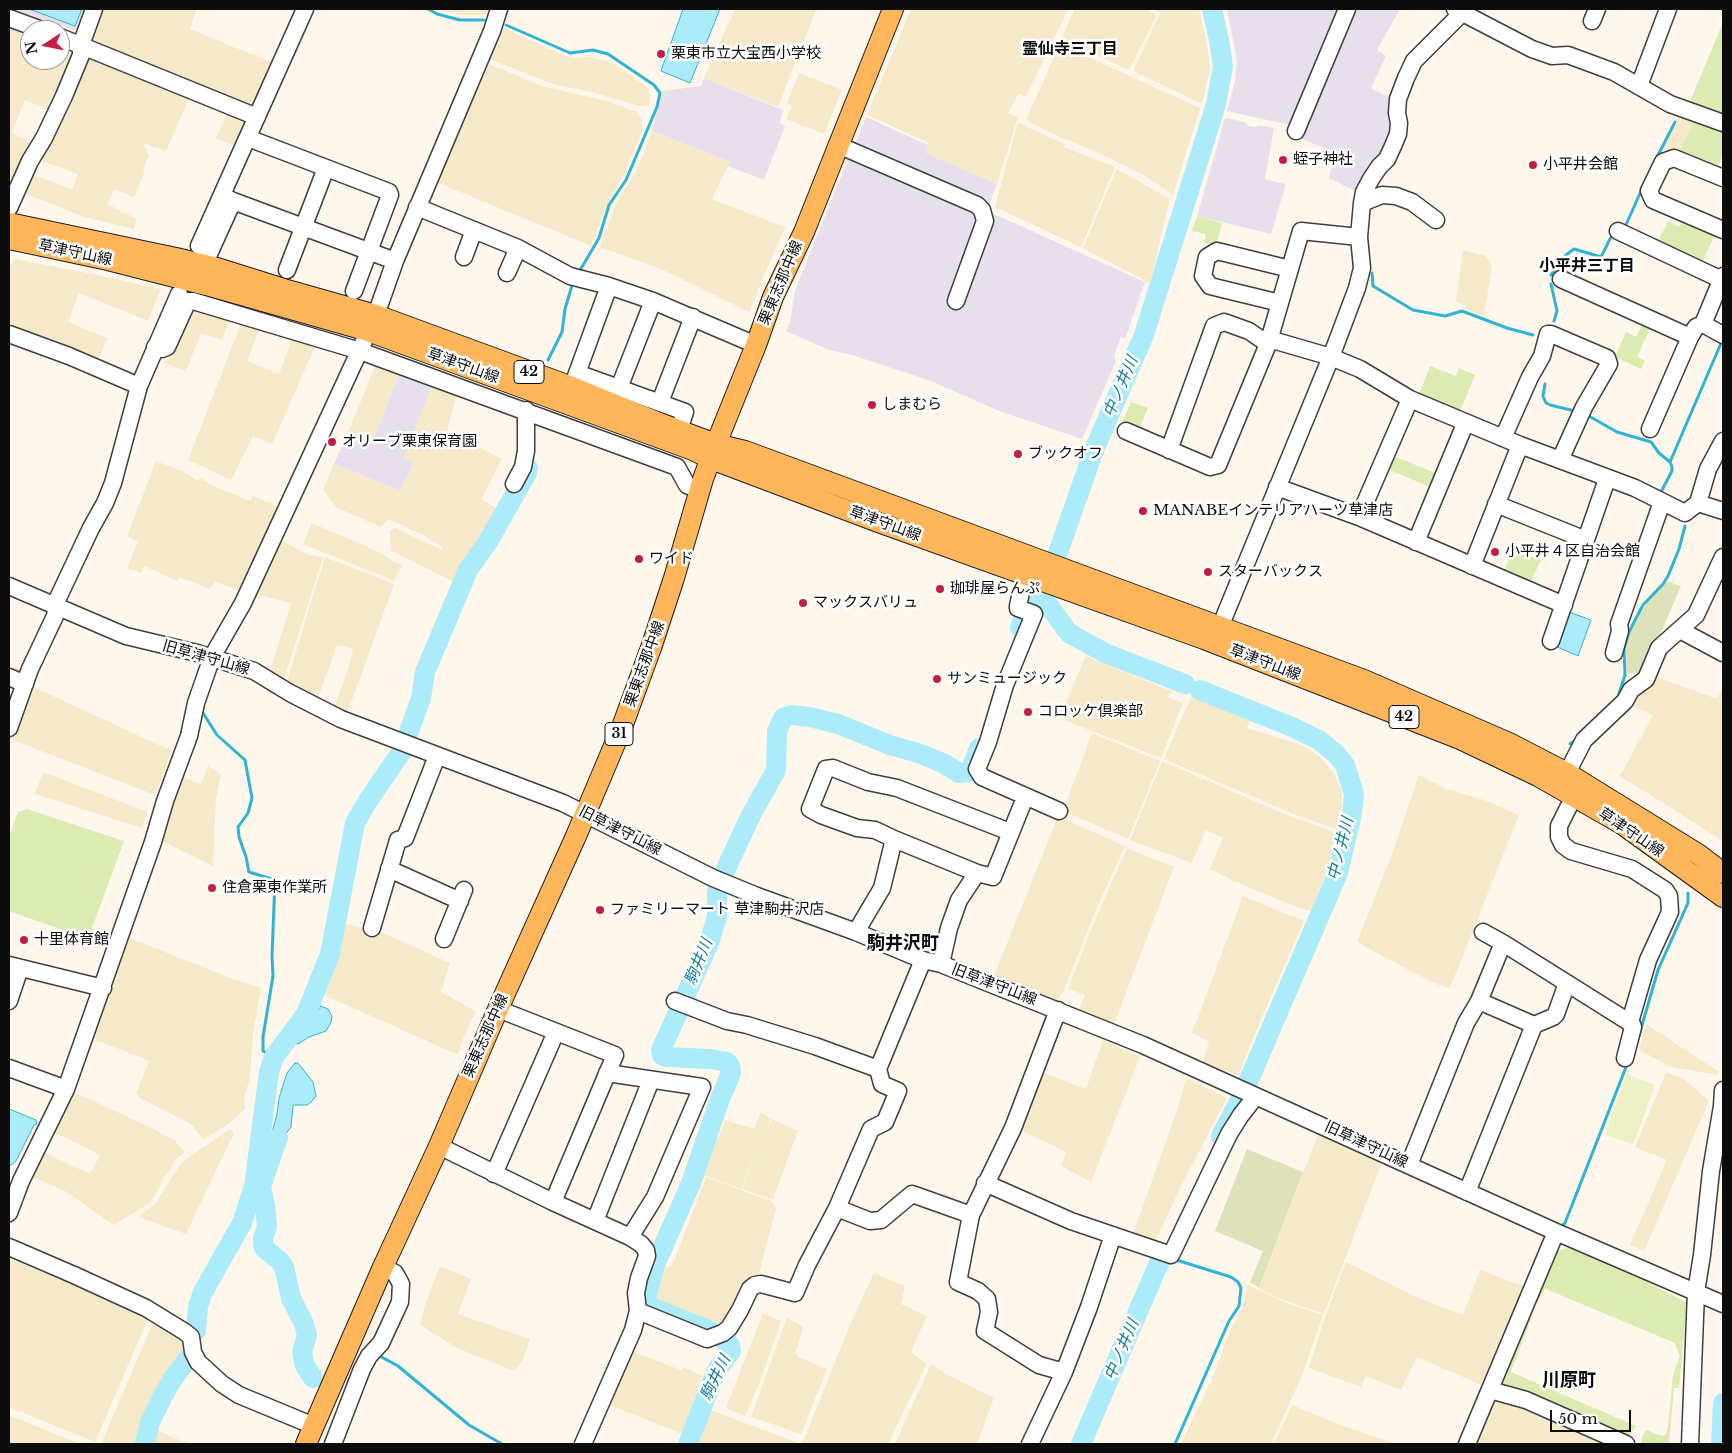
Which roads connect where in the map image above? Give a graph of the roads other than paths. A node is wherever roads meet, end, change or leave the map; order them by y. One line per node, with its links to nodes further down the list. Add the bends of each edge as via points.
1 (94, 9): 9 (street)
2 (305, 9): 11 (street)
3 (500, 9): 20 (street)
4 (893, 9): 15 (main road, 栗東志那中線 / 31)
5 (1347, 9): 13 (street)
6 (1668, 9): 10 (street)
7 (1461, 10): 10 (street, via 1532,49 1552,56 1568,55 1614,72); 19 (street, via 1414,61 1398,99 1399,123 1394,146 1371,179)
8 (70, 40): 9 (street)
9 (81, 44): 11 (street); 21 (street, via 81,55 64,96)
10 (1639, 86): 12 (street, via 1670,104)
11 (257, 117): 14 (street)
12 (1723, 123)
13 (1296, 131)
14 (248, 138): 16 (street); 18 (street)
15 (838, 145): 44 (street, via 977,205 982,210 985,221); 53 (main road, 栗東志那中線 / 31)
16 (326, 168): 24 (street); 31 (street, via 389,192)
17 (1723, 178): 26 (street, via 1674,158 1663,162 1649,191 1653,200)
18 (228, 198): 24 (street); 32 (street)
19 (1362, 203): 22 (street, via 1382,195 1396,196 1412,202); 28 (street)
20 (417, 207): 25 (street); 34 (street)
21 (9, 208)
22 (1436, 220)
23 (9, 223): 32 (main road, 草津守山線 / 42)
24 (303, 226): 31 (street); 36 (street)
25 (474, 230): 30 (street); 33 (street)
26 (1723, 230)
27 (1618, 231): 38 (street)
28 (1359, 237): 35 (street, via 1301,231); 56 (street, via 1362,268)
29 (9, 239): 47 (main road, 草津守山線 / 42)
30 (518, 248): 37 (street); 40 (street, via 576,278)
31 (369, 251): 34 (street); 41 (street)
32 (202, 256): 47 (main road, 草津守山線 / 42)
33 (464, 257)
34 (396, 261): 47 (street)
35 (1290, 269): 45 (street); 45 (street, via 1217,251 1206,257 1203,276 1210,286)
36 (287, 270)
37 (508, 273)
38 (1722, 278): 48 (street)
39 (1561, 279): 51 (street)
40 (609, 286): 43 (street); 57 (street)
41 (354, 291)
42 (179, 294): 54 (street)
43 (653, 301): 46 (street); 59 (street)
44 (956, 301)
45 (1280, 303): 52 (street)
46 (693, 317): 53 (street); 61 (street)
47 (372, 323): 55 (street); 57 (main road, 草津守山線 / 42); 71 (main road, 草津守山線 / 42, via 686,448)
48 (1703, 324): 50 (street); 51 (street, via 1696,327)
49 (9, 334): 58 (street)
50 (1723, 335)
51 (1690, 337): 64 (street)
52 (1269, 341): 56 (street); 70 (street, via 1218,465 1210,467); 70 (street, via 1224,322 1214,326)
53 (756, 345): 71 (main road, 栗東志那中線 / 31)
54 (155, 347): 55 (street, via 167,347 189,300); 58 (street)
55 (360, 350): 62 (street); 96 (street, via 243,603)
56 (1331, 358): 60 (street, via 1360,369); 75 (street)
57 (575, 380): 59 (street); 65 (main road, 草津守山線 / 42)
58 (139, 386): 90 (street, via 113,484 72,566 58,598)
59 (619, 388): 61 (street)
60 (1410, 399): 63 (street); 81 (street)
61 (660, 402): 65 (street, via 685,412)
62 (526, 410): 74 (street, via 526,451 523,467); 76 (street, via 677,466 687,485)
63 (1465, 424): 67 (street); 83 (street)
64 (1650, 429)
65 (679, 430): 71 (main road, 草津守山線 / 42)
66 (1126, 431): 70 (street)
67 (1503, 438): 69 (street); 72 (street, via 1542,356 1548,334 1551,334 1607,358 1609,364 1584,407)
68 (1723, 441): 78 (street, via 1708,469)
69 (1520, 445): 72 (street); 79 (street)
70 (1169, 450)
71 (713, 451): 76 (main road, 栗東志那中線 / 31); 86 (main road, 草津守山線 / 42, via 878,522)
72 (1560, 460): 73 (street)
73 (1607, 478): 77 (street); 82 (street)
74 (514, 484)
75 (1277, 487): 81 (street); 91 (street)
76 (700, 491): 105 (main road, 栗東志那中線 / 31, via 652,645)
77 (1662, 502): 78 (street, via 1685,513); 94 (street, via 1619,624)
78 (1698, 503): 80 (street)
79 (1496, 504): 82 (street); 85 (street)
80 (1723, 511)
81 (1359, 518): 83 (street)
82 (1586, 540): 89 (street)
83 (1416, 542): 85 (street)
84 (1723, 557): 92 (street, via 1696,615)
85 (1472, 566): 89 (street)
86 (1032, 570): 87 (main road, 草津守山線 / 42); 104 (street, via 1018,608 1034,614 1005,685 977,770 982,777)
87 (1060, 577): 91 (main road, 草津守山線 / 42); 102 (main road, 草津守山線 / 42, via 1204,639 1460,739)
88 (9, 586): 90 (street, 旧草津守山線)
89 (1564, 605): 93 (street)
90 (58, 606): 96 (street, 旧草津守山線, via 126,636); 98 (street)
91 (1220, 627): 101 (main road, 草津守山線 / 42, via 1364,680 1509,743)
92 (1680, 630): 95 (street); 101 (street, via 1659,648 1646,679 1631,690 1625,701 1584,740)
93 (1550, 640)
94 (1614, 653)
95 (1723, 653)
96 (212, 657): 100 (street, 旧草津守山線, via 254,671 341,719); 121 (street, via 154,842)
97 (9, 677): 98 (street)
98 (25, 684): 99 (street)
99 (9, 728)
100 (438, 756): 105 (street, 旧草津守山線); 108 (street, via 405,838 398,840)
101 (1567, 773): 110 (main road, 草津守山線 / 42, via 1698,854)
102 (1574, 796): 111 (main road, 草津守山線 / 42, via 1622,824); 127 (street, via 1559,826 1563,845 1571,851 1632,869 1669,896 1670,912 1648,960)
103 (1022, 806): 106 (street)
104 (1059, 811)
105 (586, 813): 113 (street, 旧草津守山線, via 720,881); 125 (main road, 栗東志那中線 / 31)
106 (1010, 832): 107 (street, via 897,788 868,782 833,768 826,769 810,809 857,828 875,830); 109 (street, via 993,877)
107 (894, 838): 109 (street); 113 (street, via 882,888)
108 (389, 869): 112 (street); 115 (street, via 462,896)
109 (977, 873): 118 (street, via 959,900 948,928)
110 (1723, 873)
111 (1723, 897)
112 (372, 928)
113 (856, 932): 117 (street, 旧草津守山線)
114 (1483, 932): 116 (street)
115 (444, 939)
116 (1503, 943): 120 (street); 124 (street)
117 (924, 960): 118 (street, 旧草津守山線); 132 (street)
118 (941, 964): 126 (street, 旧草津守山線)
119 (15, 966): 121 (street); 122 (street)
120 (1568, 983): 127 (street); 128 (street, via 1556,1014)
121 (103, 988): 135 (street)
122 (9, 1001)
123 (675, 1001): 132 (street)
124 (1479, 1001): 128 (street); 139 (street, via 1466,1023)
125 (498, 1009): 129 (street); 138 (main road, 栗東志那中線 / 31)
126 (1058, 1010): 137 (street, 旧草津守山線, via 1143,1044); 142 (street, via 1012,1128)
127 (1630, 1022): 130 (street, via 1633,1027)
128 (1534, 1025): 143 (street)
129 (556, 1032): 133 (street, via 614,1054); 140 (street)
130 (1625, 1058)
131 (9, 1068): 135 (street)
132 (878, 1069): 145 (street, via 882,1084 898,1091 885,1122 871,1129)
133 (607, 1073): 134 (street); 144 (street)
134 (651, 1080): 148 (street); 151 (street, via 702,1087 655,1197)
135 (66, 1090): 141 (street)
136 (1723, 1090): 154 (street)
137 (1256, 1096): 139 (street, 旧草津守山線); 150 (street, via 1229,1134 1171,1255)
138 (439, 1146): 140 (street); 153 (main road, 栗東志那中線 / 31)
139 (1409, 1166): 143 (street, 旧草津守山線)
140 (494, 1174): 144 (street)
141 (15, 1179): 146 (street)
142 (985, 1183): 147 (street); 150 (street, via 1071,1221)
143 (1467, 1192): 149 (street, 旧草津守山線)
144 (553, 1202): 148 (street)
145 (837, 1208): 147 (street, via 870,1221 881,1220 912,1194); 156 (street, via 795,1293 755,1285 729,1328 718,1335 708,1339)
146 (9, 1213)
147 (971, 1215): 157 (street, via 958,1282 987,1299 989,1312 985,1331 1039,1365)
148 (594, 1221): 151 (street)
149 (1556, 1232): 154 (street, 旧草津守山線); 158 (street)
150 (1113, 1235): 157 (street)
151 (630, 1237): 156 (street, via 641,1244 647,1256 638,1278)
152 (9, 1247): 159 (street, via 146,1308 191,1337 198,1362 222,1384 239,1395)
153 (383, 1267): 159 (main road, 栗東志那中線 / 31); 161 (street, via 395,1272 401,1284 400,1302 381,1343 362,1369)
154 (1698, 1293): 155 (street, 旧草津守山線); 166 (street)
155 (1723, 1304)
156 (638, 1311): 162 (street, via 633,1330)
157 (1064, 1372): 163 (street)
158 (1490, 1390): 164 (street); 165 (street, via 1526,1400)
159 (314, 1426): 160 (main road, 栗東志那中線 / 31)
160 (306, 1444)
161 (333, 1444)
162 (583, 1444)
163 (1030, 1444)
164 (1467, 1444)
165 (1626, 1444)
166 (1690, 1444)

